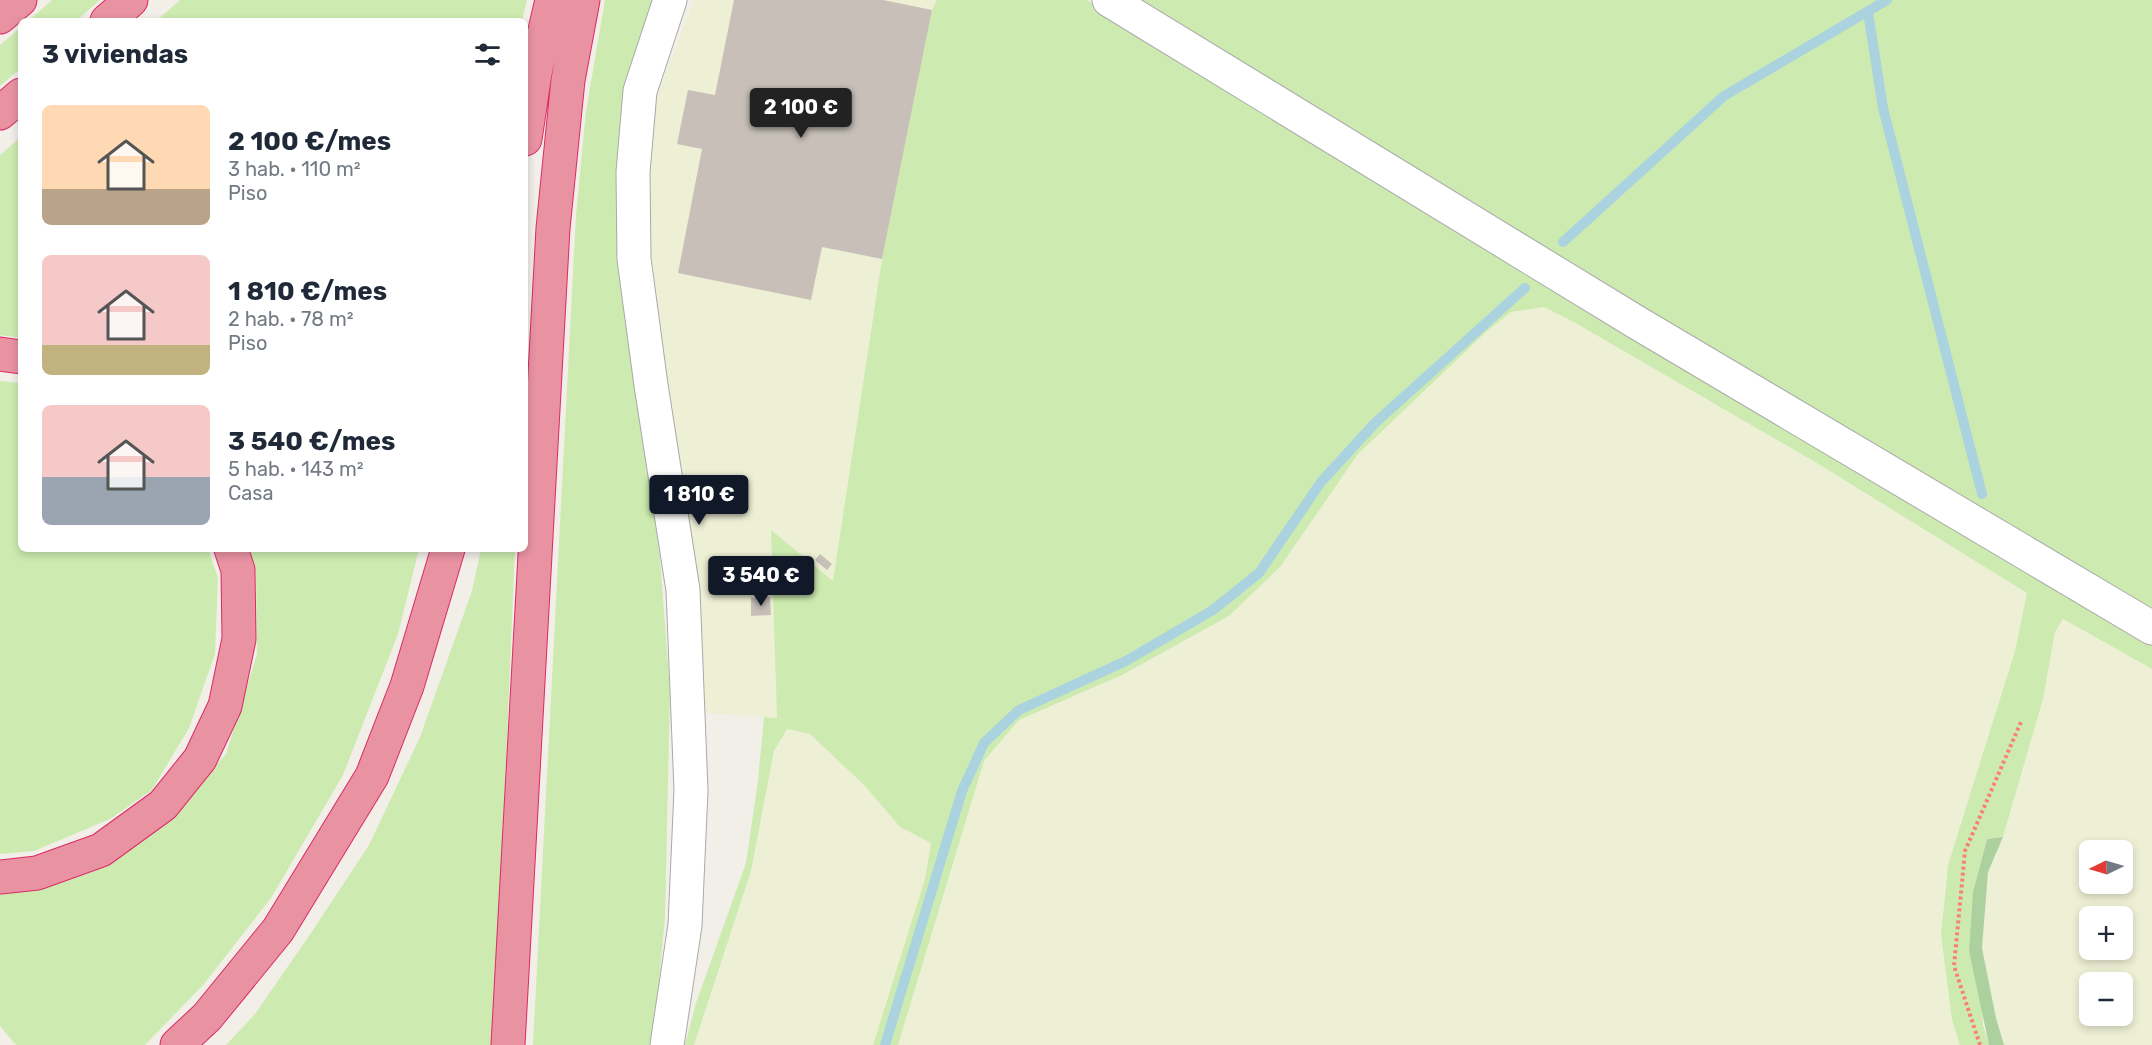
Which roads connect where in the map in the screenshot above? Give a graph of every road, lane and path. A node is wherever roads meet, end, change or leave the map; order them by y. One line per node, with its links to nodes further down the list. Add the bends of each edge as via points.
1 (20, 0): 7 (highway)
2 (131, 0): 8 (highway)
3 (552, 0): 11 (highway)
4 (583, 0): 20 (highway, via 568,80 553,228)
5 (670, 0): 21 (street, via 640,91 633,172 634,259 683,591 691,790 685,925)
6 (1109, 0): 16 (street, via 1636,322)
7 (0, 17)
8 (110, 18)
9 (18, 98): 10 (highway)
10 (0, 113)
11 (528, 119)
12 (0, 354): 13 (highway)
13 (18, 357)
14 (232, 552): 18 (highway, via 238,570 239,639 225,706 200,759 163,805 101,850 37,873)
15 (447, 552): 19 (highway, via 407,686 372,776 278,930 207,1017)
16 (2152, 628)
17 (2021, 722): 22 (path, via 1965,851 1954,966)
18 (0, 877)
19 (177, 1045)
20 (508, 1045)
21 (667, 1045)
22 (1980, 1045)

